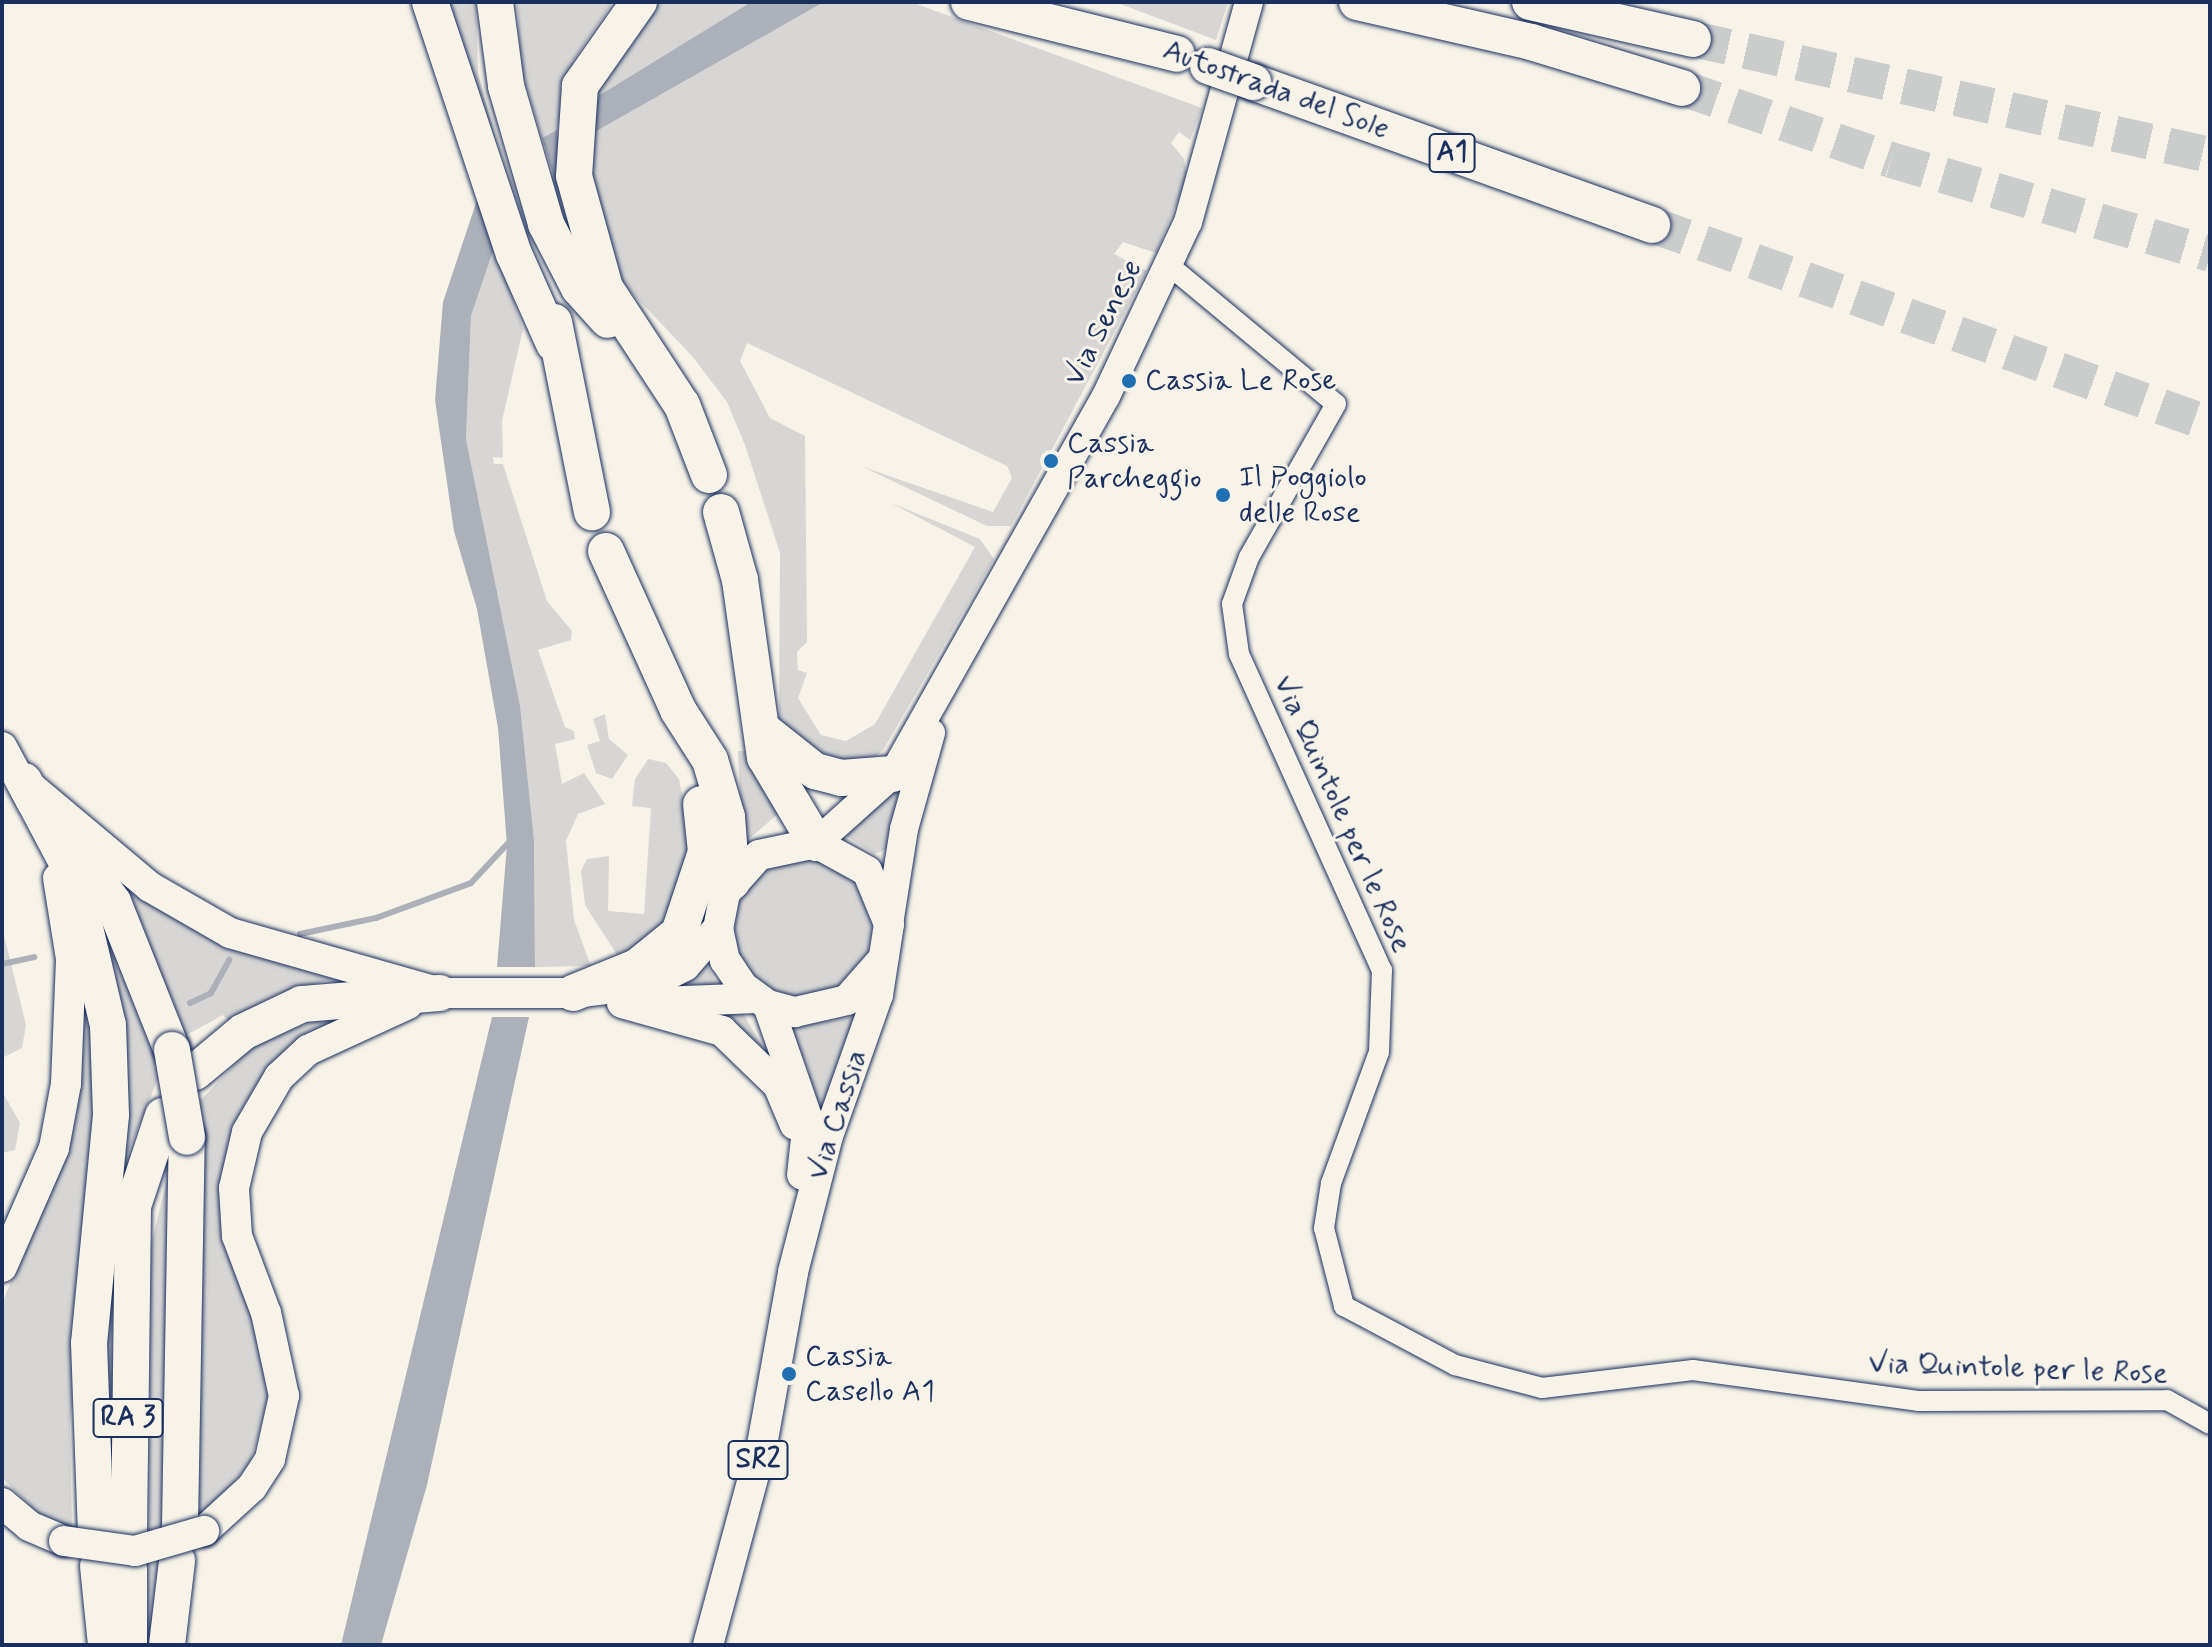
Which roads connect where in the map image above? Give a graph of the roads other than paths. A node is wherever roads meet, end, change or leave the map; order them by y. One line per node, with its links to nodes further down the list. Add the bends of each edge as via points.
1 (430, 2): 16 (highway, via 483,169)
2 (495, 2): 14 (highway, via 517,131)
3 (639, 2): 15 (highway, via 580,86 571,148 577,195 600,277)
4 (969, 2): 10 (highway)
5 (1035, 2): 10 (highway, Autostrada del Sole / A1)
6 (1249, 2): 13 (main road, Via Senese / SR2)
7 (1357, 2): 11 (highway, via 1531,42)
8 (1530, 2): 9 (highway)
9 (1693, 39)
10 (1192, 60): 12 (highway, Autostrada del Sole / A1, bridge)
11 (1682, 88)
12 (1652, 225)
13 (1171, 267): 21 (main road, Via Senese / SR2); 41 (street, Via Quintole per le Rose, via 1336,404 1249,557 1232,604 1239,654 1382,970 1379,1052 1331,1183 1324,1228 1344,1306 1455,1365 1542,1388 1693,1370 1918,1401 2167,1400)
14 (559, 273): 15 (highway); 16 (highway)
15 (638, 342): 17 (highway, via 682,405)
16 (554, 344): 18 (highway)
17 (709, 475)
18 (592, 512)
19 (721, 512): 23 (highway, via 745,611)
20 (606, 551): 22 (highway)
21 (943, 694): 25 (main road, Via Senese / SR2); 29 (main road, Via Senese / SR2, via 904,829)
22 (678, 710): 28 (highway, via 700,737 719,788); 33 (highway, via 706,821 691,910 656,955)
23 (756, 722): 25 (highway, via 772,743 815,771 841,778); 27 (highway, via 765,757)
24 (2, 747): 26 (main road)
25 (893, 774): 27 (main road, Via Senese / SR2)
26 (24, 781): 32 (main road, via 150,887 230,933); 36 (highway, via 113,902); 39 (main road, via 57,874 71,1021 54,1148); 44 (highway, via 72,872 108,1025 111,1115 89,1343)
27 (816, 843): 28 (main road, SR2, via 759,855); 29 (main road, via 867,871)
28 (732, 882): 30 (main road, SR2)
29 (889, 924): 31 (main road, Via Cassia / SR2)
30 (718, 928): 33 (main road, via 667,978); 34 (main road, Via Cassia / SR2, via 728,967)
31 (883, 959): 34 (main road, Via Cassia / SR2, via 868,983 835,1005 795,1012); 40 (main road, Via Cassia / SR2)
32 (440, 993): 33 (main road); 36 (highway, via 302,1004); 43 (main road, via 353,1024 308,1050 279,1077 247,1132 234,1188 237,1236 266,1313 284,1396 270,1459)
33 (573, 993): 35 (main road)
34 (762, 1001): 35 (main road); 38 (main road, Via Cassia / SR2, via 802,1089)
35 (622, 1003): 38 (main road, via 722,1031 753,1055 778,1085)
36 (183, 1061): 37 (highway, bridge)
37 (175, 1127): 43 (highway); 44 (highway, RA 3, via 133,1206)
38 (804, 1153): 40 (main road, Via Cassia / SR2)
39 (2, 1267)
40 (793, 1272): 48 (main road, Via Cassia / SR2, via 762,1445)
41 (2210, 1424)
42 (2, 1503): 44 (main road, via 29,1526)
43 (187, 1539): 44 (main road, bridge, via 135,1551); 47 (highway)
44 (103, 1548): 45 (highway); 46 (highway, RA 3)
45 (106, 1645)
46 (129, 1645)
47 (167, 1645)
48 (708, 1645)

